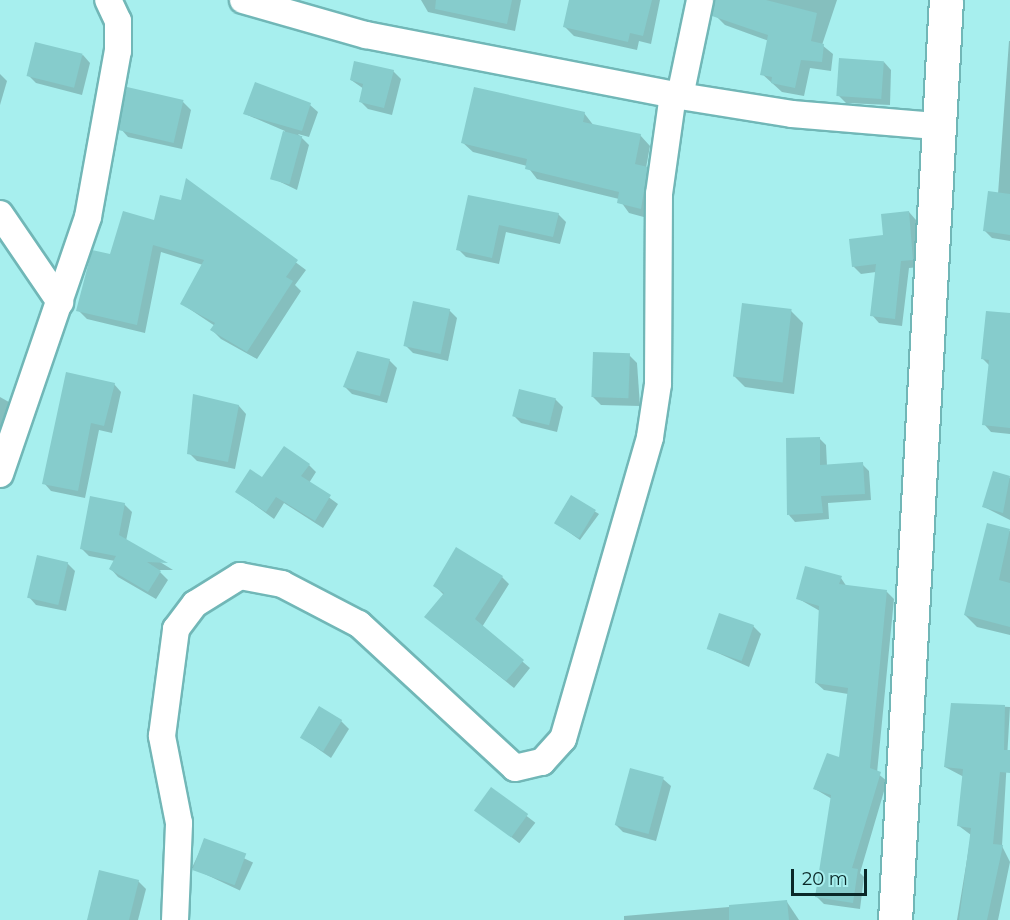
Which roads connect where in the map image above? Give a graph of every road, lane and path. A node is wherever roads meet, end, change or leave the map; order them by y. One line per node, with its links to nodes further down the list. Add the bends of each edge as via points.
1 (108, 0): 8 (street, via 119,35 113,89 88,217)
2 (243, 0): 5 (street, via 366,35)
3 (700, 0): 5 (street)
4 (946, 0): 6 (street)
5 (676, 96): 6 (street, via 792,114); 10 (street, via 659,194 658,384 650,437 563,739 543,762 515,768 359,624 282,584 240,576 195,604 176,629 162,736 179,823)
6 (936, 126): 11 (street)
7 (0, 214): 8 (street)
8 (60, 302): 9 (street)
9 (0, 474)
10 (175, 920)
11 (896, 920)

